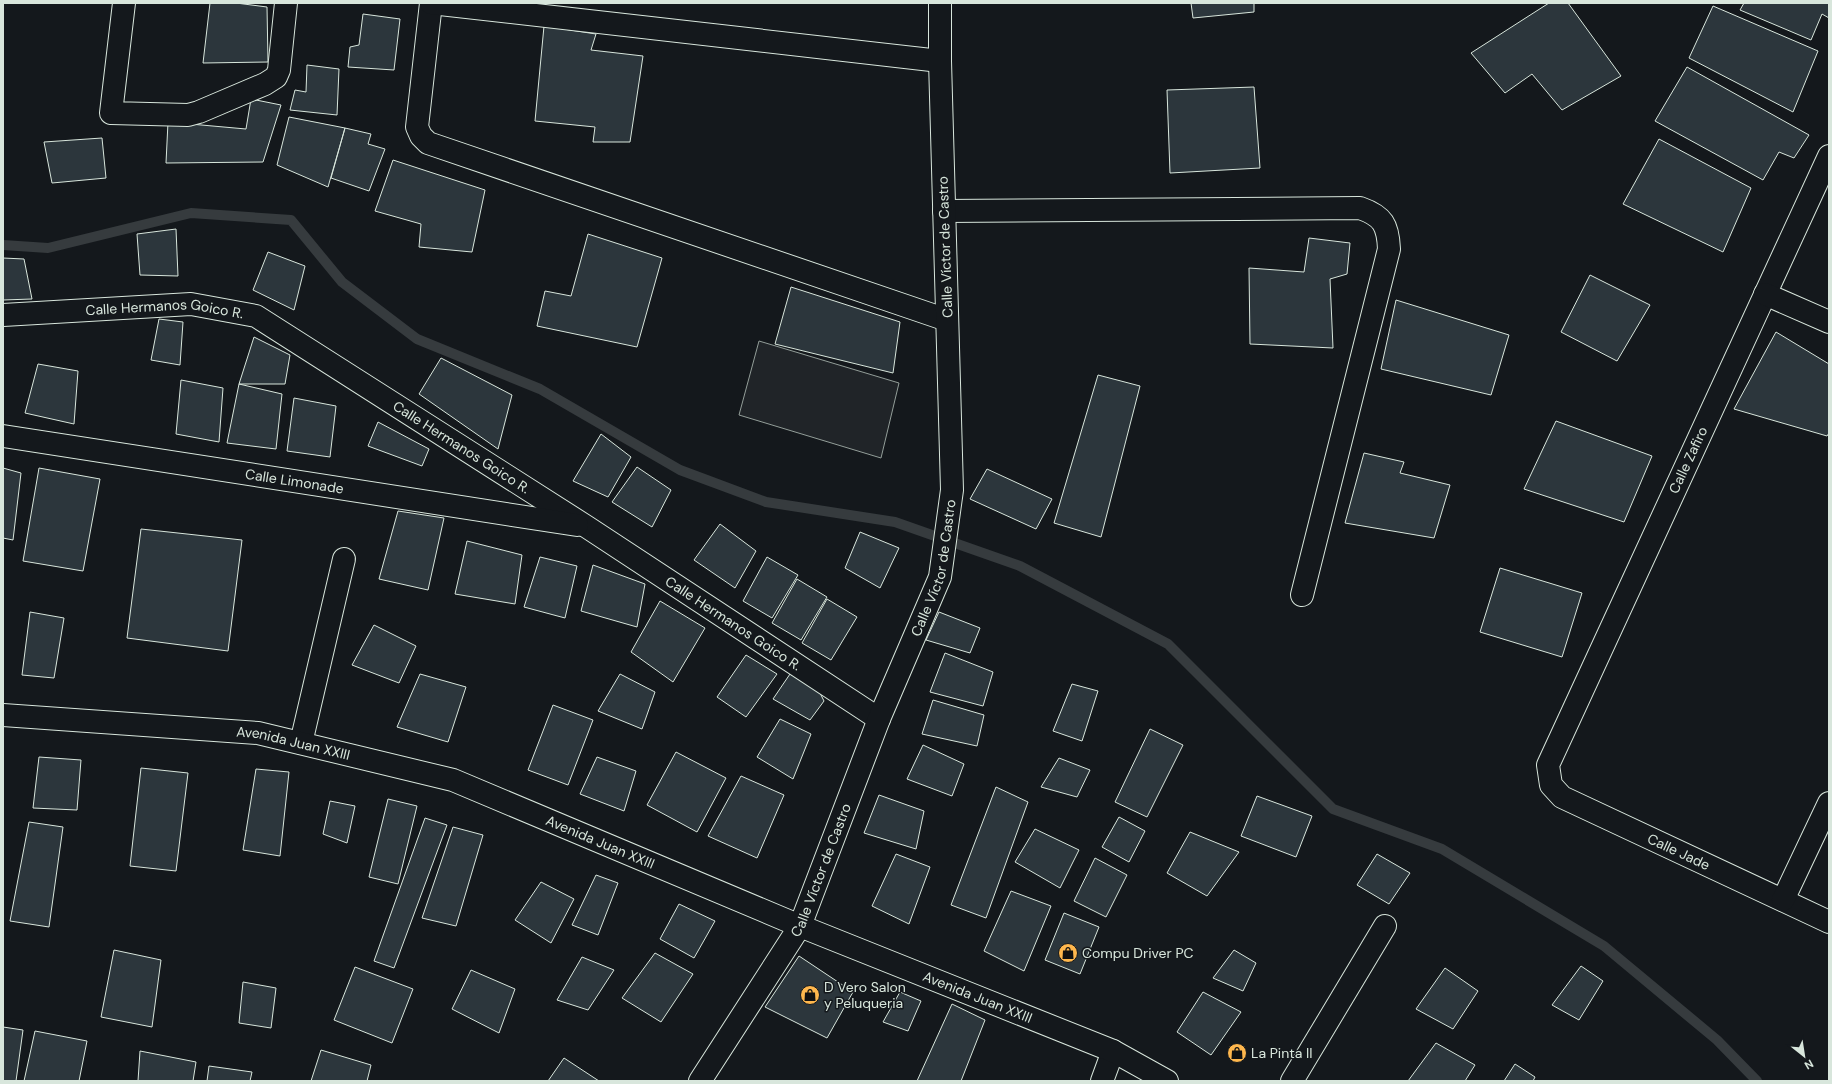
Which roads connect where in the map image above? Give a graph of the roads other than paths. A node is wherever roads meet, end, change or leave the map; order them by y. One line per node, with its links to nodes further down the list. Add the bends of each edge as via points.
1 (124, 3): 2 (street, via 111,113 188,115 276,77 280,70)
2 (286, 3)
3 (431, 3): 5 (street); 10 (street, via 417,127 428,143)
4 (940, 3): 5 (street, Calle Víctor de Castro)
5 (940, 60): 7 (street, Calle Víctor de Castro)
6 (1829, 156): 8 (street, Calle Zafiro)
7 (944, 211): 10 (street, Calle Víctor de Castro); 15 (street, via 1360,208 1382,220 1389,232 1389,249)
8 (1765, 294): 11 (street); 19 (street, Calle Zafiro)
9 (3, 315): 13 (street, Calle Hermanos Goico R., via 191,304 256,316)
10 (947, 320): 17 (street, Calle Víctor de Castro, via 952,490 940,577)
11 (1829, 322)
12 (3, 436): 13 (street, Calle Limonade)
13 (587, 527): 17 (street, Calle Hermanos Goico R.)
14 (344, 559): 18 (street)
15 (1302, 595)
16 (3, 715): 18 (street, Avenida Juan XXIII, via 258,733)
17 (879, 719): 23 (street, Calle Víctor de Castro)
18 (301, 743): 23 (street, Avenida Juan XXIII, via 453,780)
19 (1548, 764): 21 (street, Calle Jade, via 1551,785 1562,797)
20 (1829, 803): 21 (street)
21 (1783, 900): 22 (street, Calle Jade)
22 (1829, 922)
23 (800, 926): 25 (street, Avenida Juan XXIII); 26 (street, Calle Víctor de Castro)
24 (1385, 926): 29 (street)
25 (1113, 1051): 27 (street); 28 (street, Avenida Juan XXIII)
26 (700, 1081)
27 (1102, 1081)
28 (1167, 1081)
29 (1292, 1081)

